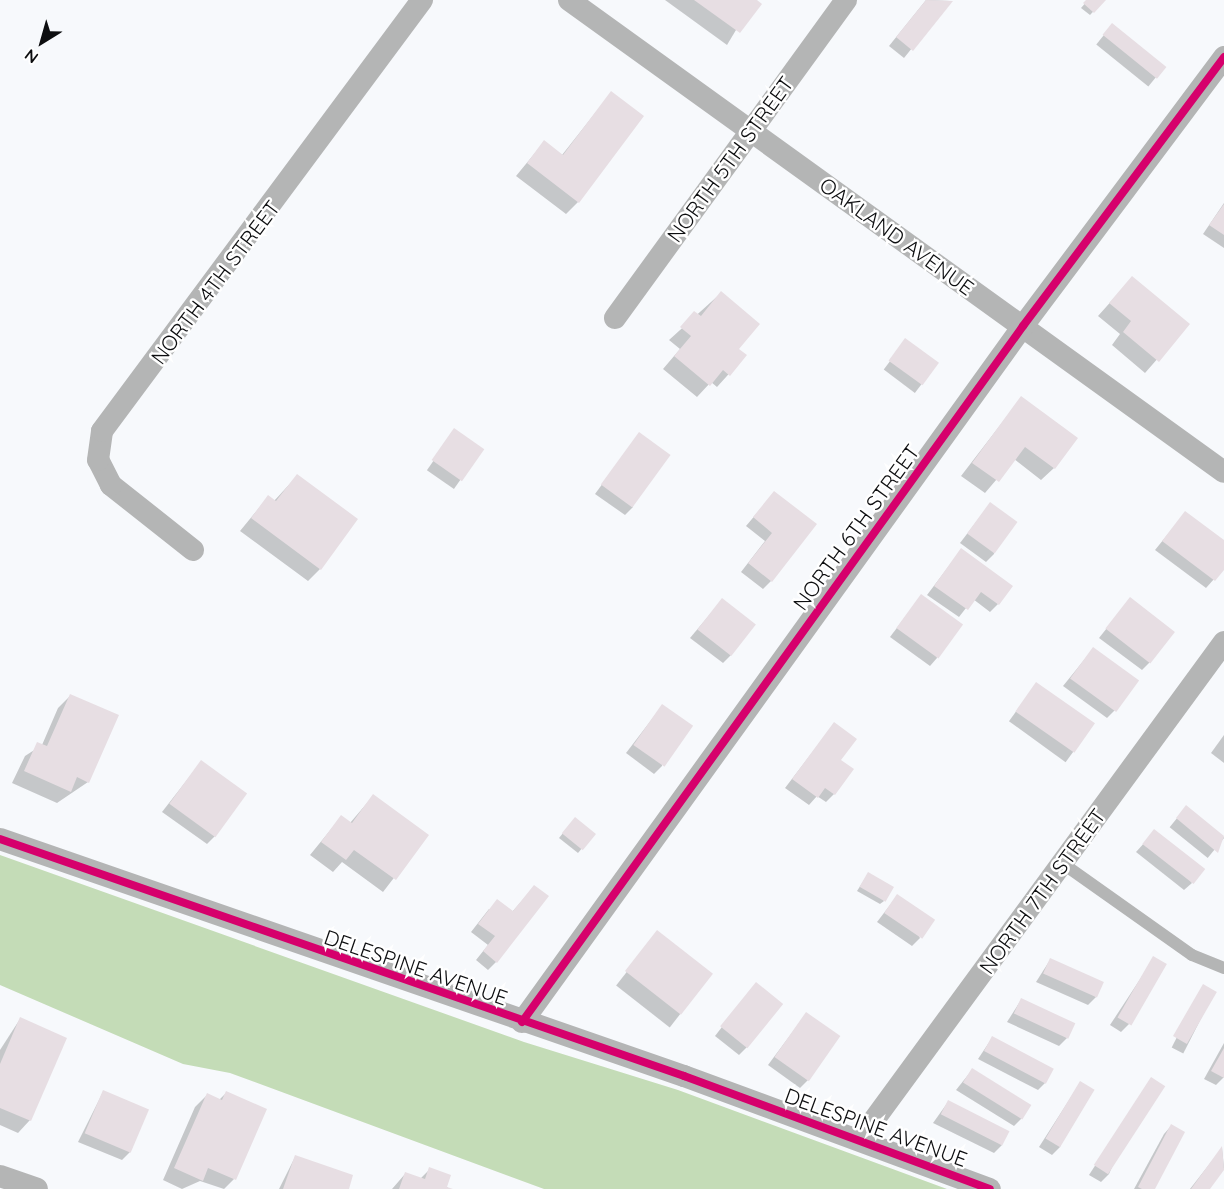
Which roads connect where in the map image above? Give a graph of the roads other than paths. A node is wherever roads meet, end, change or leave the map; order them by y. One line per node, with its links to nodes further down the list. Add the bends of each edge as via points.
1 (422, 0): 9 (street, NORTH 4TH STREET, via 102,431 98,459 107,479)
2 (569, 0): 5 (street, OAKLAND AVENUE)
3 (846, 0): 5 (street, NORTH 5TH STREET)
4 (1224, 57): 7 (street, NORTH 6TH STREET)
5 (751, 130): 6 (street, NORTH 5TH STREET); 7 (street, OAKLAND AVENUE)
6 (615, 318)
7 (1023, 326): 8 (street, OAKLAND AVENUE); 14 (street, NORTH 6TH STREET)
8 (1224, 472)
9 (193, 550)
10 (1224, 642): 12 (street, NORTH 7TH STREET)
11 (0, 839): 14 (street, DELESPINE AVENUE)
12 (1062, 863): 13 (lane, via 1192,955); 15 (street, NORTH 7TH STREET)
13 (1224, 968)
14 (522, 1022): 15 (street, DELESPINE AVENUE)
15 (860, 1139): 18 (street, DELESPINE AVENUE)
16 (2, 1181): 17 (street)
17 (37, 1189)
18 (990, 1189)

